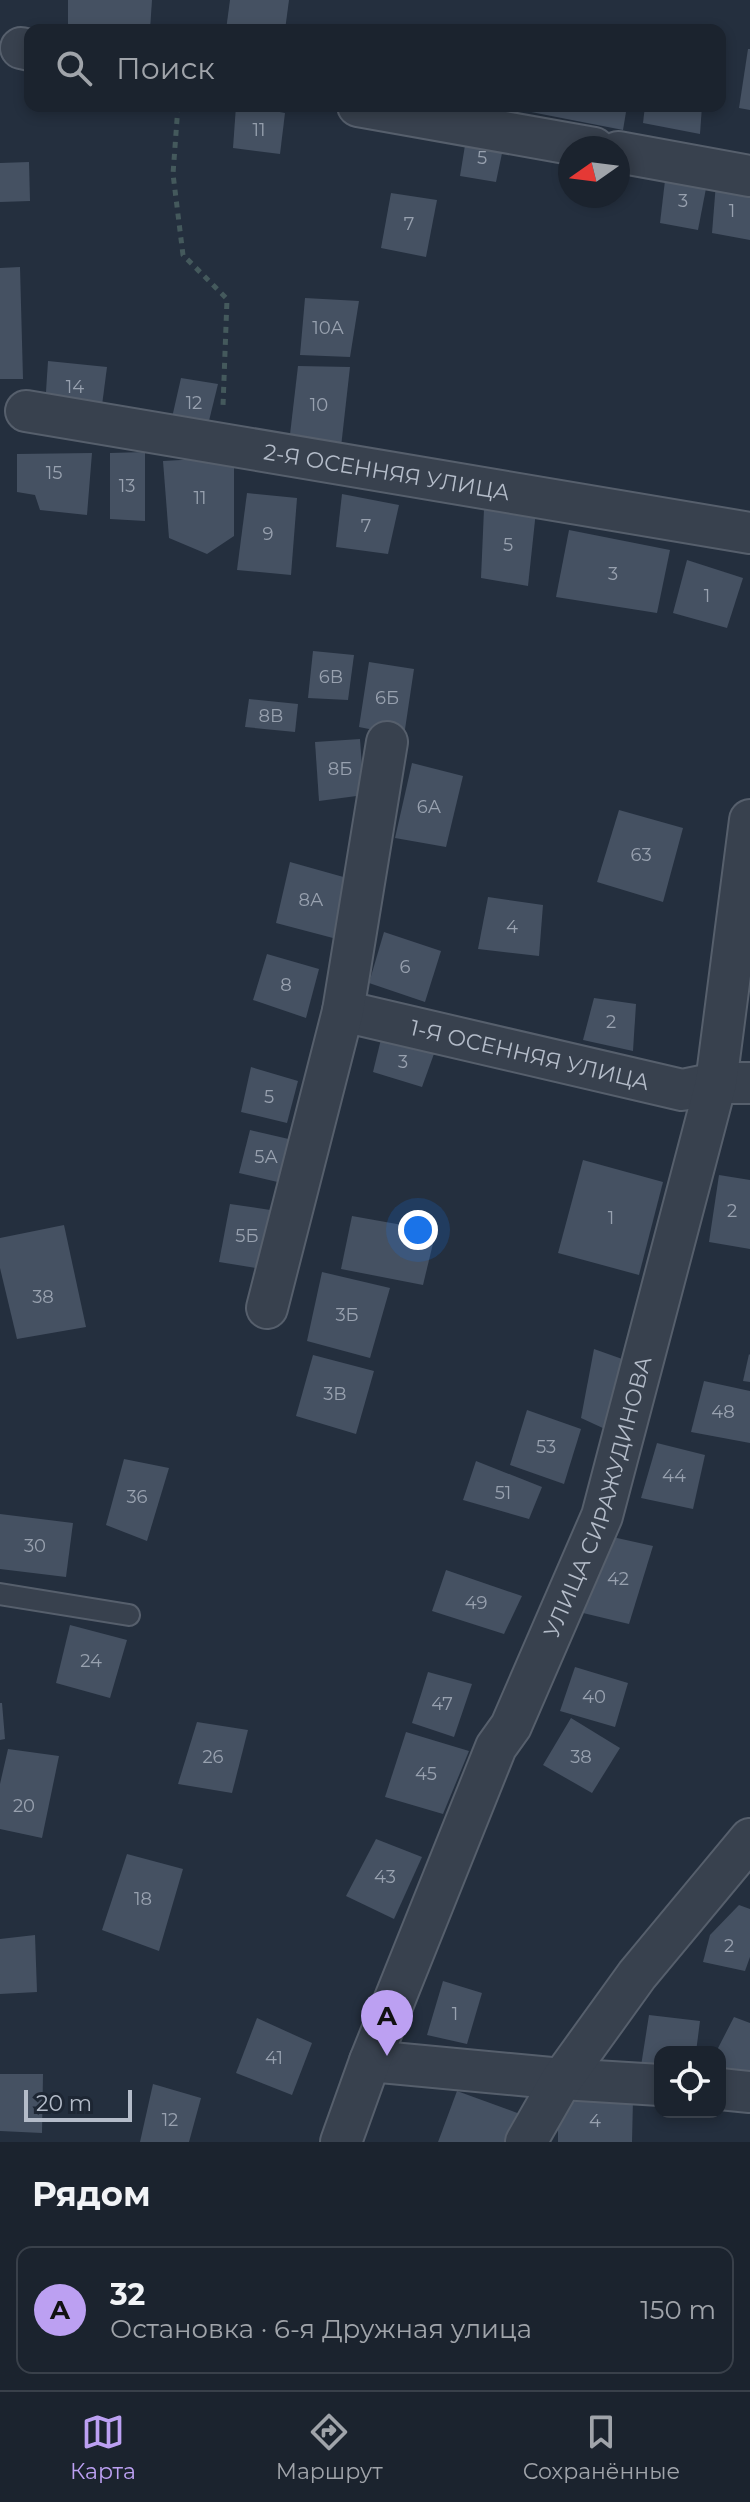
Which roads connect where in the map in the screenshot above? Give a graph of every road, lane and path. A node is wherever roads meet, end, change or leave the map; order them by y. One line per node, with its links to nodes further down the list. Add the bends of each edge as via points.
1 (178, 112): 7 (path, via 173,174 183,255 227,299)
2 (392, 112): 3 (street)
3 (558, 142)
4 (630, 154): 5 (street)
5 (750, 176)
6 (26, 411): 7 (street, 2-Я ОСЕННЯЯ УЛИЦА)
7 (222, 444): 8 (street, 2-Я ОСЕННЯЯ УЛИЦА)
8 (750, 533)
9 (387, 742): 11 (street)
10 (750, 820): 12 (street, УЛИЦА СИРАЖУДИНОВА)
11 (343, 1011): 12 (street, 1-Я ОСЕННЯЯ УЛИЦА, via 682,1090); 13 (street)
12 (733, 1083): 17 (street, УЛИЦА СИРАЖУДИНОВА, via 602,1516 511,1726 496,1747)
13 (267, 1308)
14 (0, 1594): 15 (lane)
15 (129, 1615)
16 (750, 1839): 18 (street, via 637,1975)
17 (370, 2061): 18 (street); 22 (street, УЛИЦА СИРАЖУДИНОВА)
18 (562, 2079): 19 (street); 23 (street)
19 (654, 2085)
20 (726, 2090): 21 (street)
21 (750, 2092)
22 (341, 2142)
23 (526, 2142)

